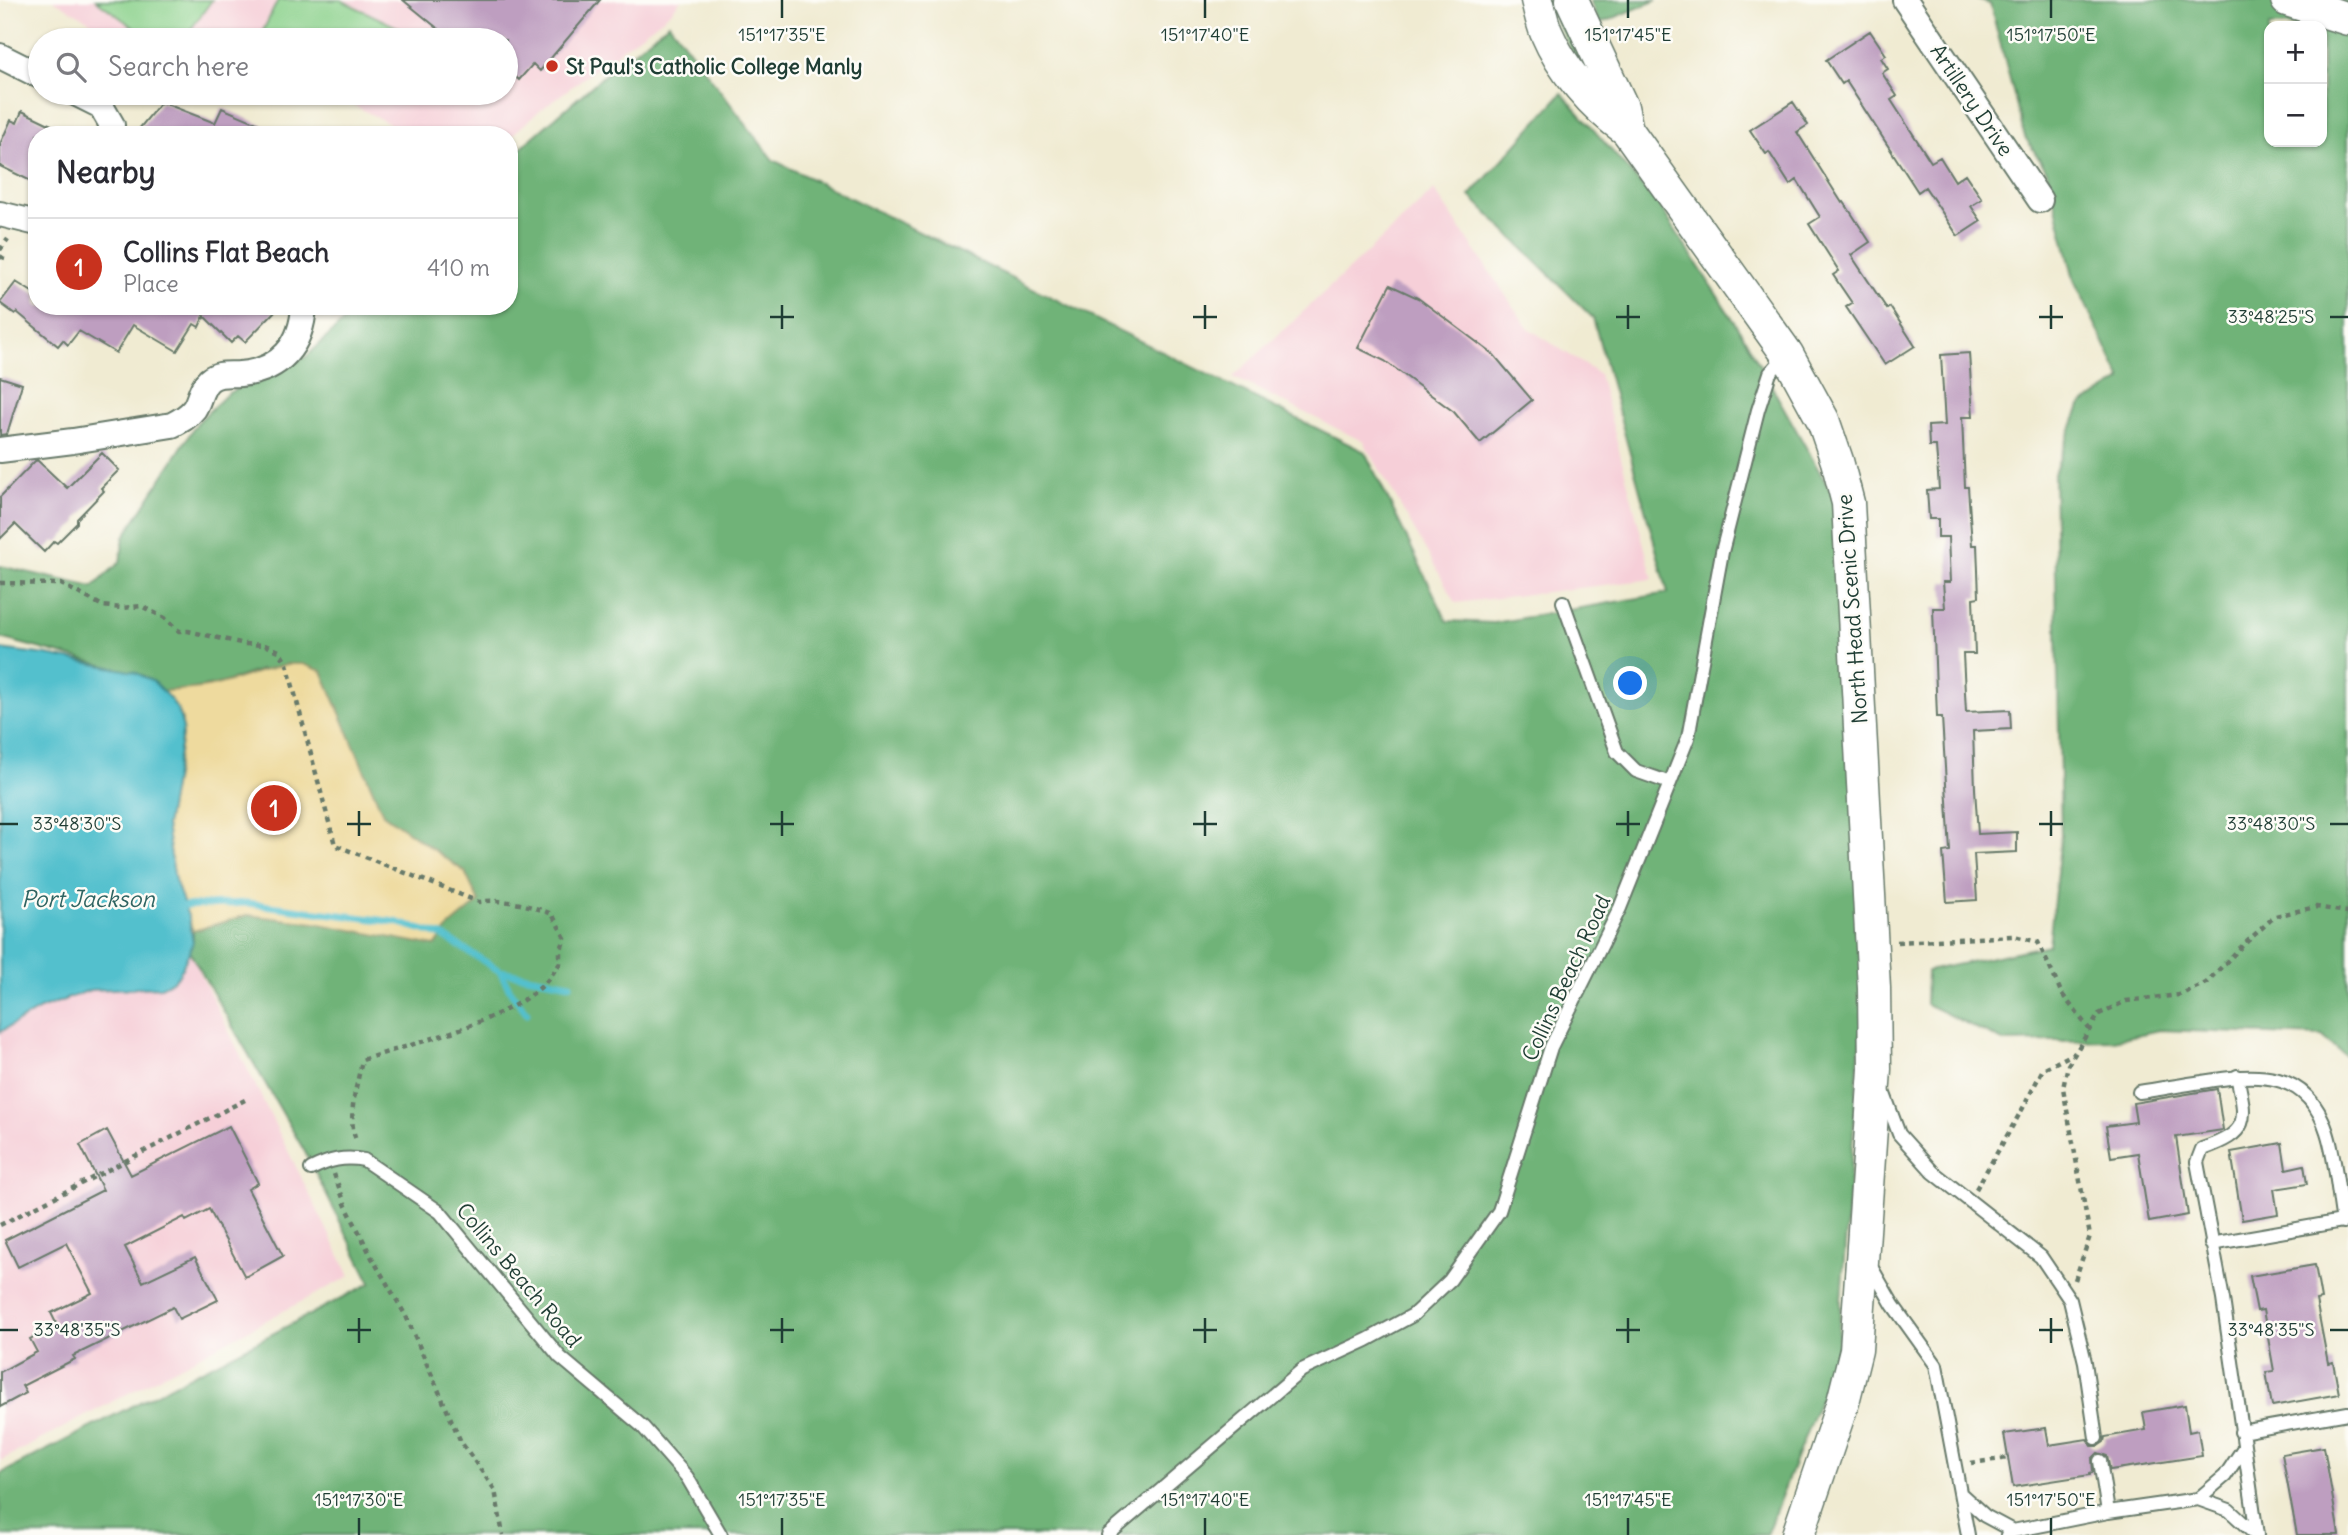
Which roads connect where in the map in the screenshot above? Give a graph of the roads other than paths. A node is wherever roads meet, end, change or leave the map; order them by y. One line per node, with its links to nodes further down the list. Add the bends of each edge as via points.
1 (1537, 0): 10 (street, via 1546,31 1578,83 1605,114)
2 (1572, 0): 10 (street, North Head Scenic Drive, via 1622,107)
3 (1905, 0): 11 (street, Artillery Drive)
4 (2287, 0): 5 (street)
5 (2348, 19)
6 (0, 56): 7 (street)
7 (28, 70)
8 (99, 105): 9 (street)
9 (112, 126)
10 (1627, 130): 15 (street, North Head Scenic Drive)
11 (2040, 200)
12 (0, 214): 13 (street)
13 (28, 221)
14 (303, 315): 16 (street, via 296,343 280,361 258,371 222,374 209,380 194,408 172,425)
15 (1787, 354): 18 (lane, Collins Beach Road, via 1770,373 1758,410 1722,552 1688,738); 19 (street, North Head Scenic Drive, via 1823,420 1849,503)
16 (0, 450)
17 (1563, 602): 18 (lane, via 1617,752 1636,771)
18 (1670, 783): 36 (lane, Collins Beach Road, via 1620,908 1551,1047 1499,1211 1450,1280 1413,1315 1302,1370)
19 (1875, 1069): 25 (street, North Head Scenic Drive); 28 (lane, via 1899,1134 1933,1172 2041,1256 2070,1300)
20 (2237, 1076): 21 (lane); 23 (lane, via 2285,1082 2318,1112 2327,1132); 24 (lane, via 2244,1114 2239,1129 2202,1149 2197,1163)
21 (2139, 1092)
22 (311, 1169): 35 (lane, Collins Beach Road, via 329,1160 364,1160 440,1212 560,1357 643,1427 687,1477)
23 (2345, 1221): 24 (lane)
24 (2211, 1244): 27 (lane)
25 (1862, 1250): 31 (lane, via 1893,1306 1937,1365); 37 (street, North Head Scenic Drive, via 1856,1350)
26 (2348, 1413): 27 (lane)
27 (2241, 1432): 29 (lane)
28 (2096, 1438)
29 (2243, 1449): 32 (lane, via 2225,1476); 39 (lane)
30 (2100, 1461): 33 (lane)
31 (1962, 1495): 34 (lane); 38 (lane)
32 (2198, 1499): 33 (lane); 39 (lane, via 2228,1510)
33 (2108, 1512): 34 (lane)
34 (2010, 1533)
35 (720, 1535)
36 (1108, 1535)
37 (1798, 1535)
38 (1968, 1535)
39 (2256, 1535)

